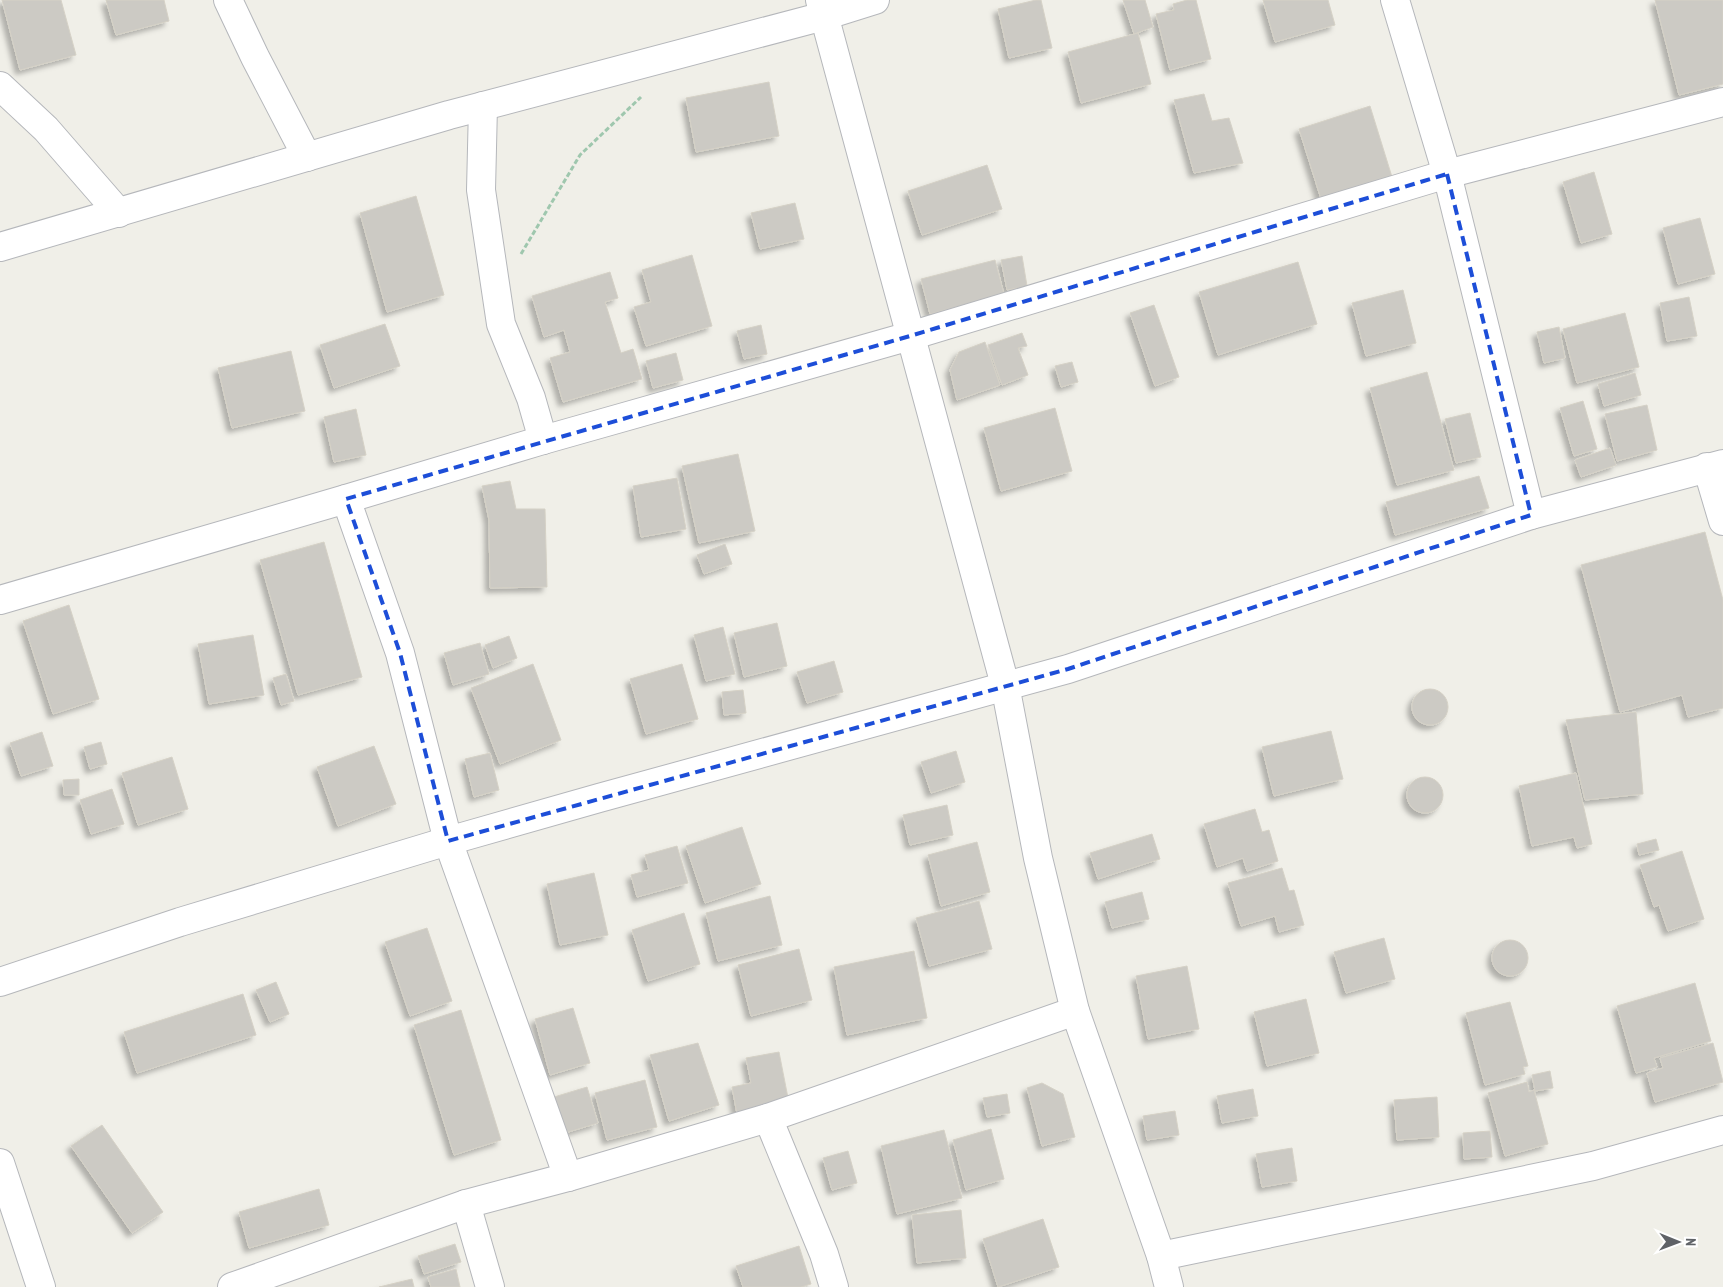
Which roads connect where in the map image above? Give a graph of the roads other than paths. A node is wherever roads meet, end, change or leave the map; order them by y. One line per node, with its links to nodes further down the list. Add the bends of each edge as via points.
1 (228, 0): 8 (street)
2 (875, 0): 4 (street)
3 (1395, 0): 9 (street)
4 (822, 8): 7 (street); 12 (street)
5 (0, 86): 10 (street, via 46,129)
6 (1723, 102): 9 (street)
7 (483, 106): 8 (street); 13 (street, via 481,190 501,324 532,398)
8 (307, 157): 10 (street)
9 (1447, 174): 12 (street); 16 (street)
10 (119, 213): 11 (street)
11 (0, 247)
12 (910, 336): 13 (street); 19 (street)
13 (544, 440): 15 (street)
14 (1715, 466): 16 (street); 17 (street)
15 (346, 500): 18 (street); 20 (street, via 400,653)
16 (1531, 515): 19 (street, via 1068,669)
17 (1723, 521)
18 (0, 600)
19 (1005, 685): 20 (street); 22 (street, via 1038,858)
20 (448, 841): 21 (street, via 180,922); 26 (street)
21 (0, 982)
22 (1075, 1011): 23 (street); 28 (street)
23 (768, 1118): 26 (street); 32 (street, via 824,1254)
24 (1723, 1130): 28 (street, via 1593,1166)
25 (0, 1163): 29 (street)
26 (568, 1177): 27 (street)
27 (466, 1204): 30 (street); 31 (street)
28 (1161, 1256): 33 (street)
29 (41, 1287)
30 (232, 1287)
31 (490, 1287)
32 (834, 1287)
33 (1168, 1287)

